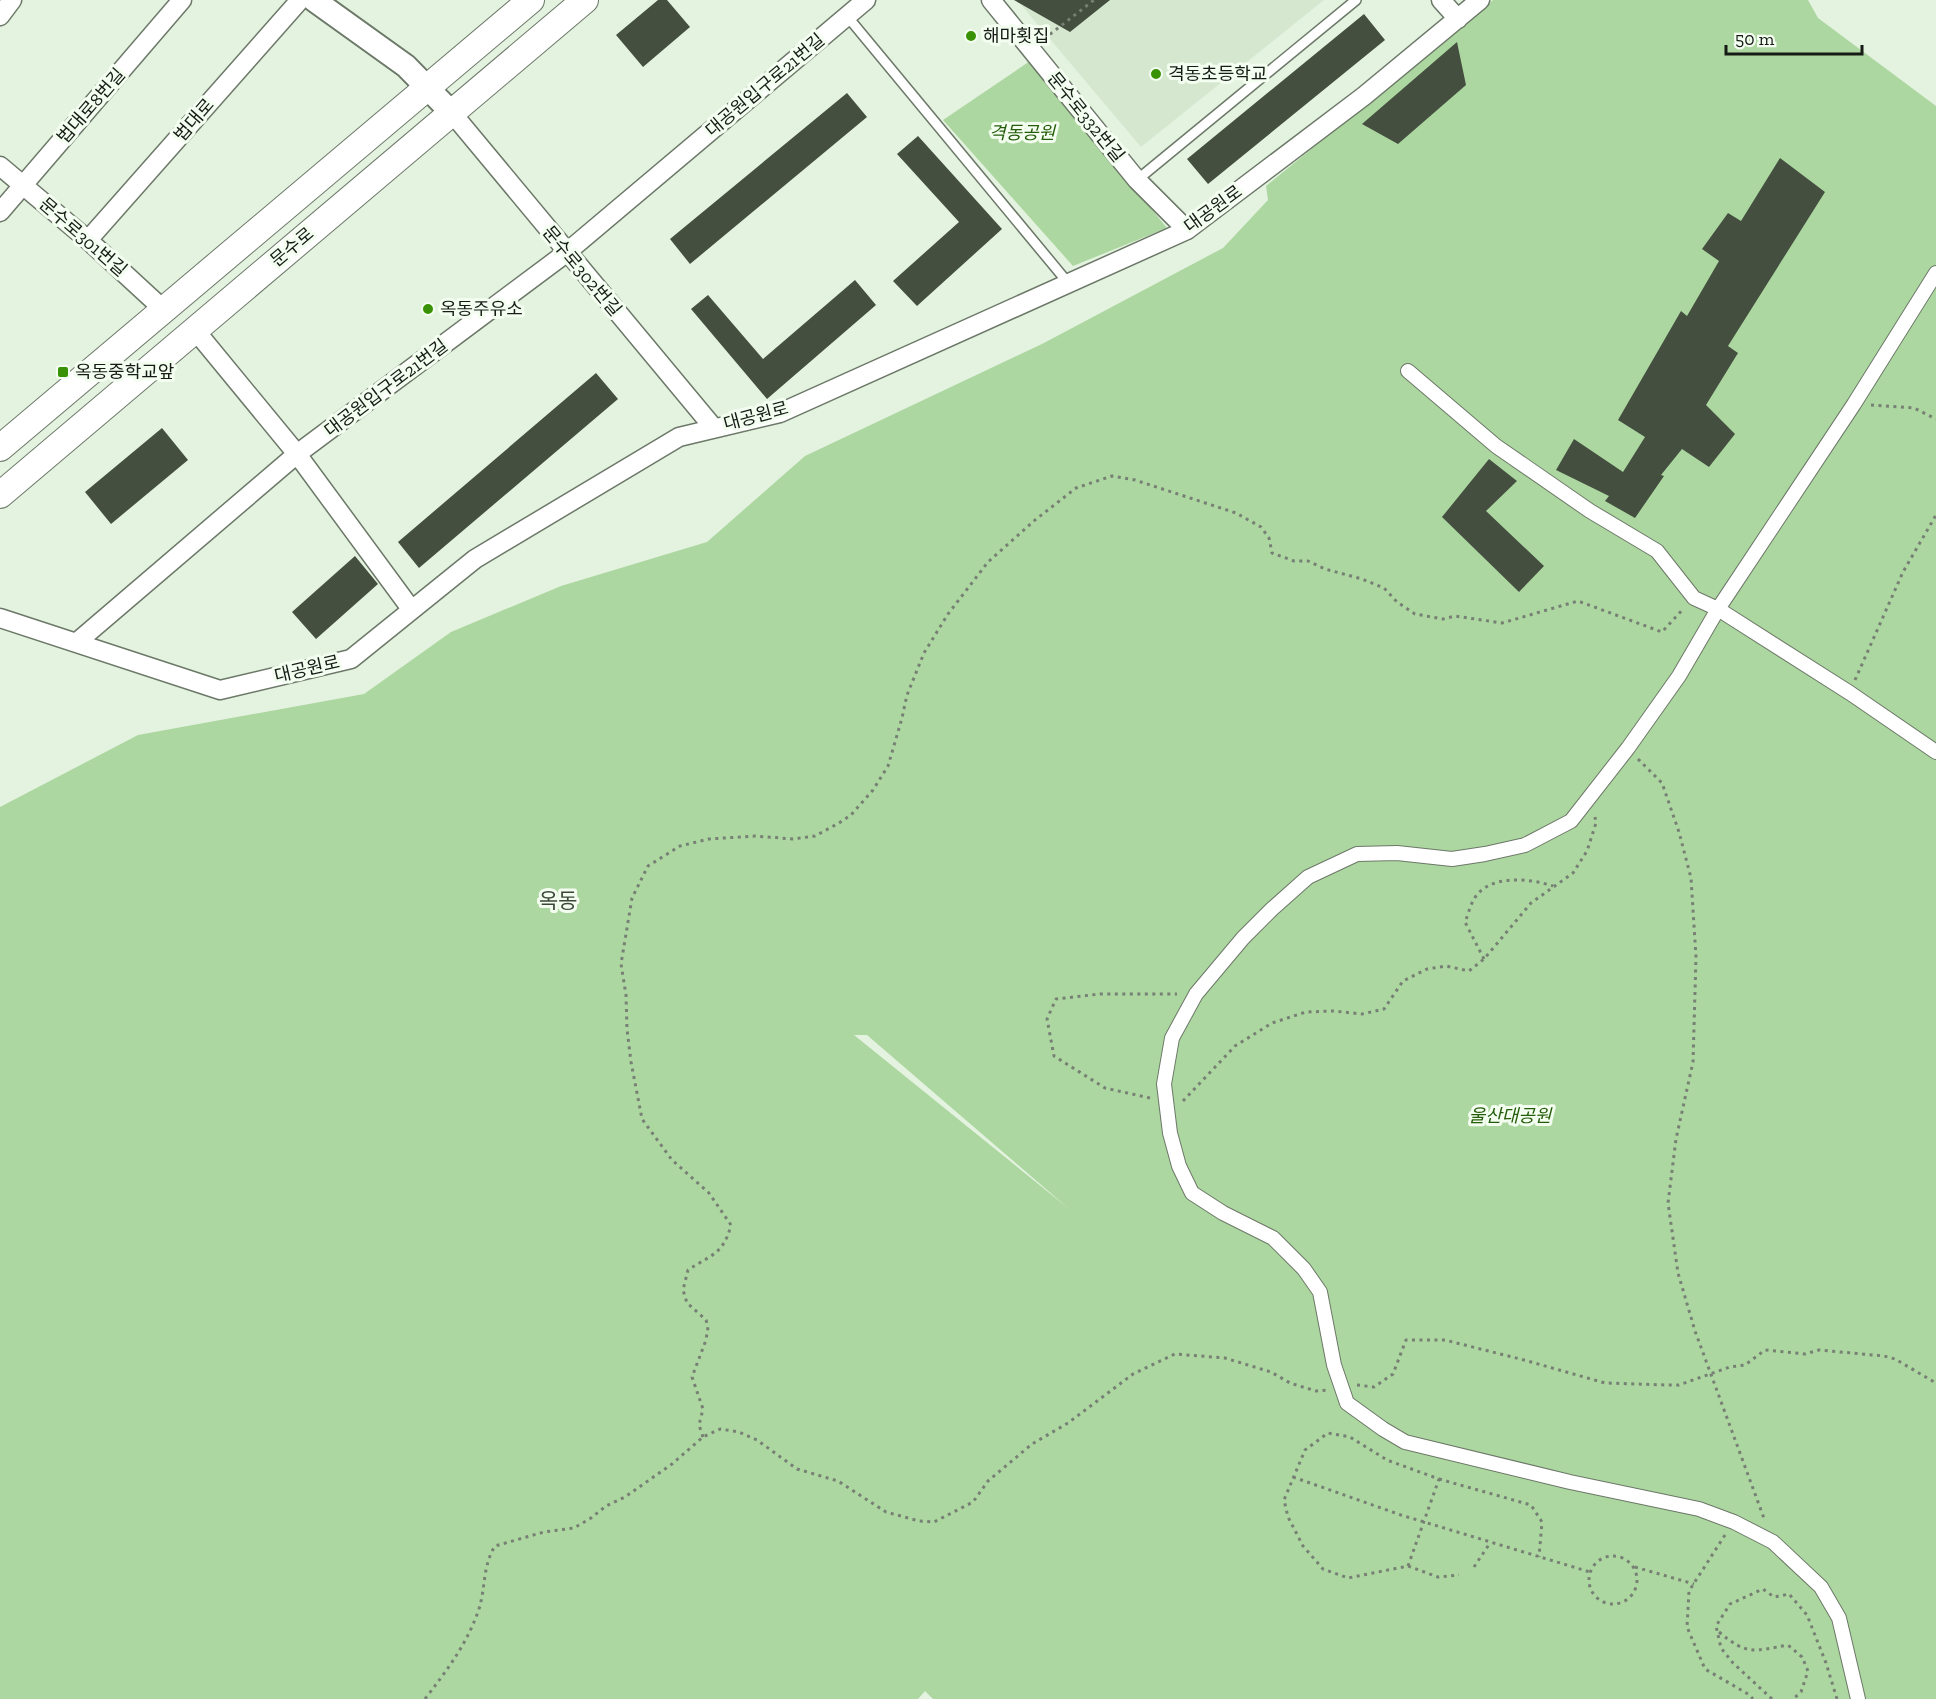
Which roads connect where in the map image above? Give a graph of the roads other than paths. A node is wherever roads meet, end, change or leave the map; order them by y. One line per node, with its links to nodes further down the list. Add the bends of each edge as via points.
1 (12, 0): 12 (street)
2 (182, 0): 19 (street, 법대로8번길)
3 (300, 0): 22 (street, 법대로)
4 (531, 0): 15 (main road, 문수로)
5 (585, 0): 16 (main road, 문수로)
6 (866, 0): 13 (street, 대공원입구로21번길)
7 (991, 0): 18 (street, 문수로332번길)
8 (1356, 0): 18 (lane)
9 (1441, 0): 14 (street)
10 (1480, 0): 14 (street, 대공원로)
11 (324, 2): 15 (street)
12 (0, 16)
13 (847, 16): 23 (street, 대공원입구로21번길); 25 (lane)
14 (1458, 19): 21 (street, 대공원로, via 1364,96)
15 (428, 87): 16 (street); 26 (main road, 문수로)
16 (452, 113): 23 (street, 문수로302번길); 27 (main road, 문수로)
17 (0, 166): 19 (street, 문수로301번길)
18 (1137, 180): 21 (street, 문수로332번길)
19 (23, 184): 20 (street, 법대로8번길); 22 (street, 문수로301번길)
20 (0, 212)
21 (1187, 230): 25 (street, 대공원로)
22 (88, 240): 26 (street, 문수로301번길)
23 (566, 253): 29 (street, 문수로302번길); 31 (street, 대공원입구로21번길)
24 (1936, 273): 34 (street)
25 (1069, 284): 29 (street, 대공원로, via 780,413)
26 (164, 310): 30 (main road, 문수로)
27 (195, 330): 31 (street); 32 (main road, 문수로)
28 (1408, 371): 34 (street, via 1496,446 1590,511 1657,551 1694,598)
29 (713, 428): 33 (street, 대공원로, via 679,437 485,552)
30 (0, 448)
31 (297, 454): 33 (street); 36 (street, 대공원입구로21번길)
32 (0, 495)
33 (411, 609): 36 (street, 대공원로, via 351,659 220,690)
34 (1718, 609): 37 (street); 38 (street, via 1678,676 1571,821 1525,845 1452,859 1397,853 1357,854 1308,877 1272,909 1196,994 1172,1038 1164,1084 1170,1133 1192,1193 1273,1238 1304,1269 1320,1292 1334,1365 1347,1403 1405,1442 1699,1509 1773,1542 1821,1587 1839,1618)
35 (0, 618): 36 (street, 대공원로)
36 (76, 643)
37 (1936, 752)
38 (1858, 1699)

